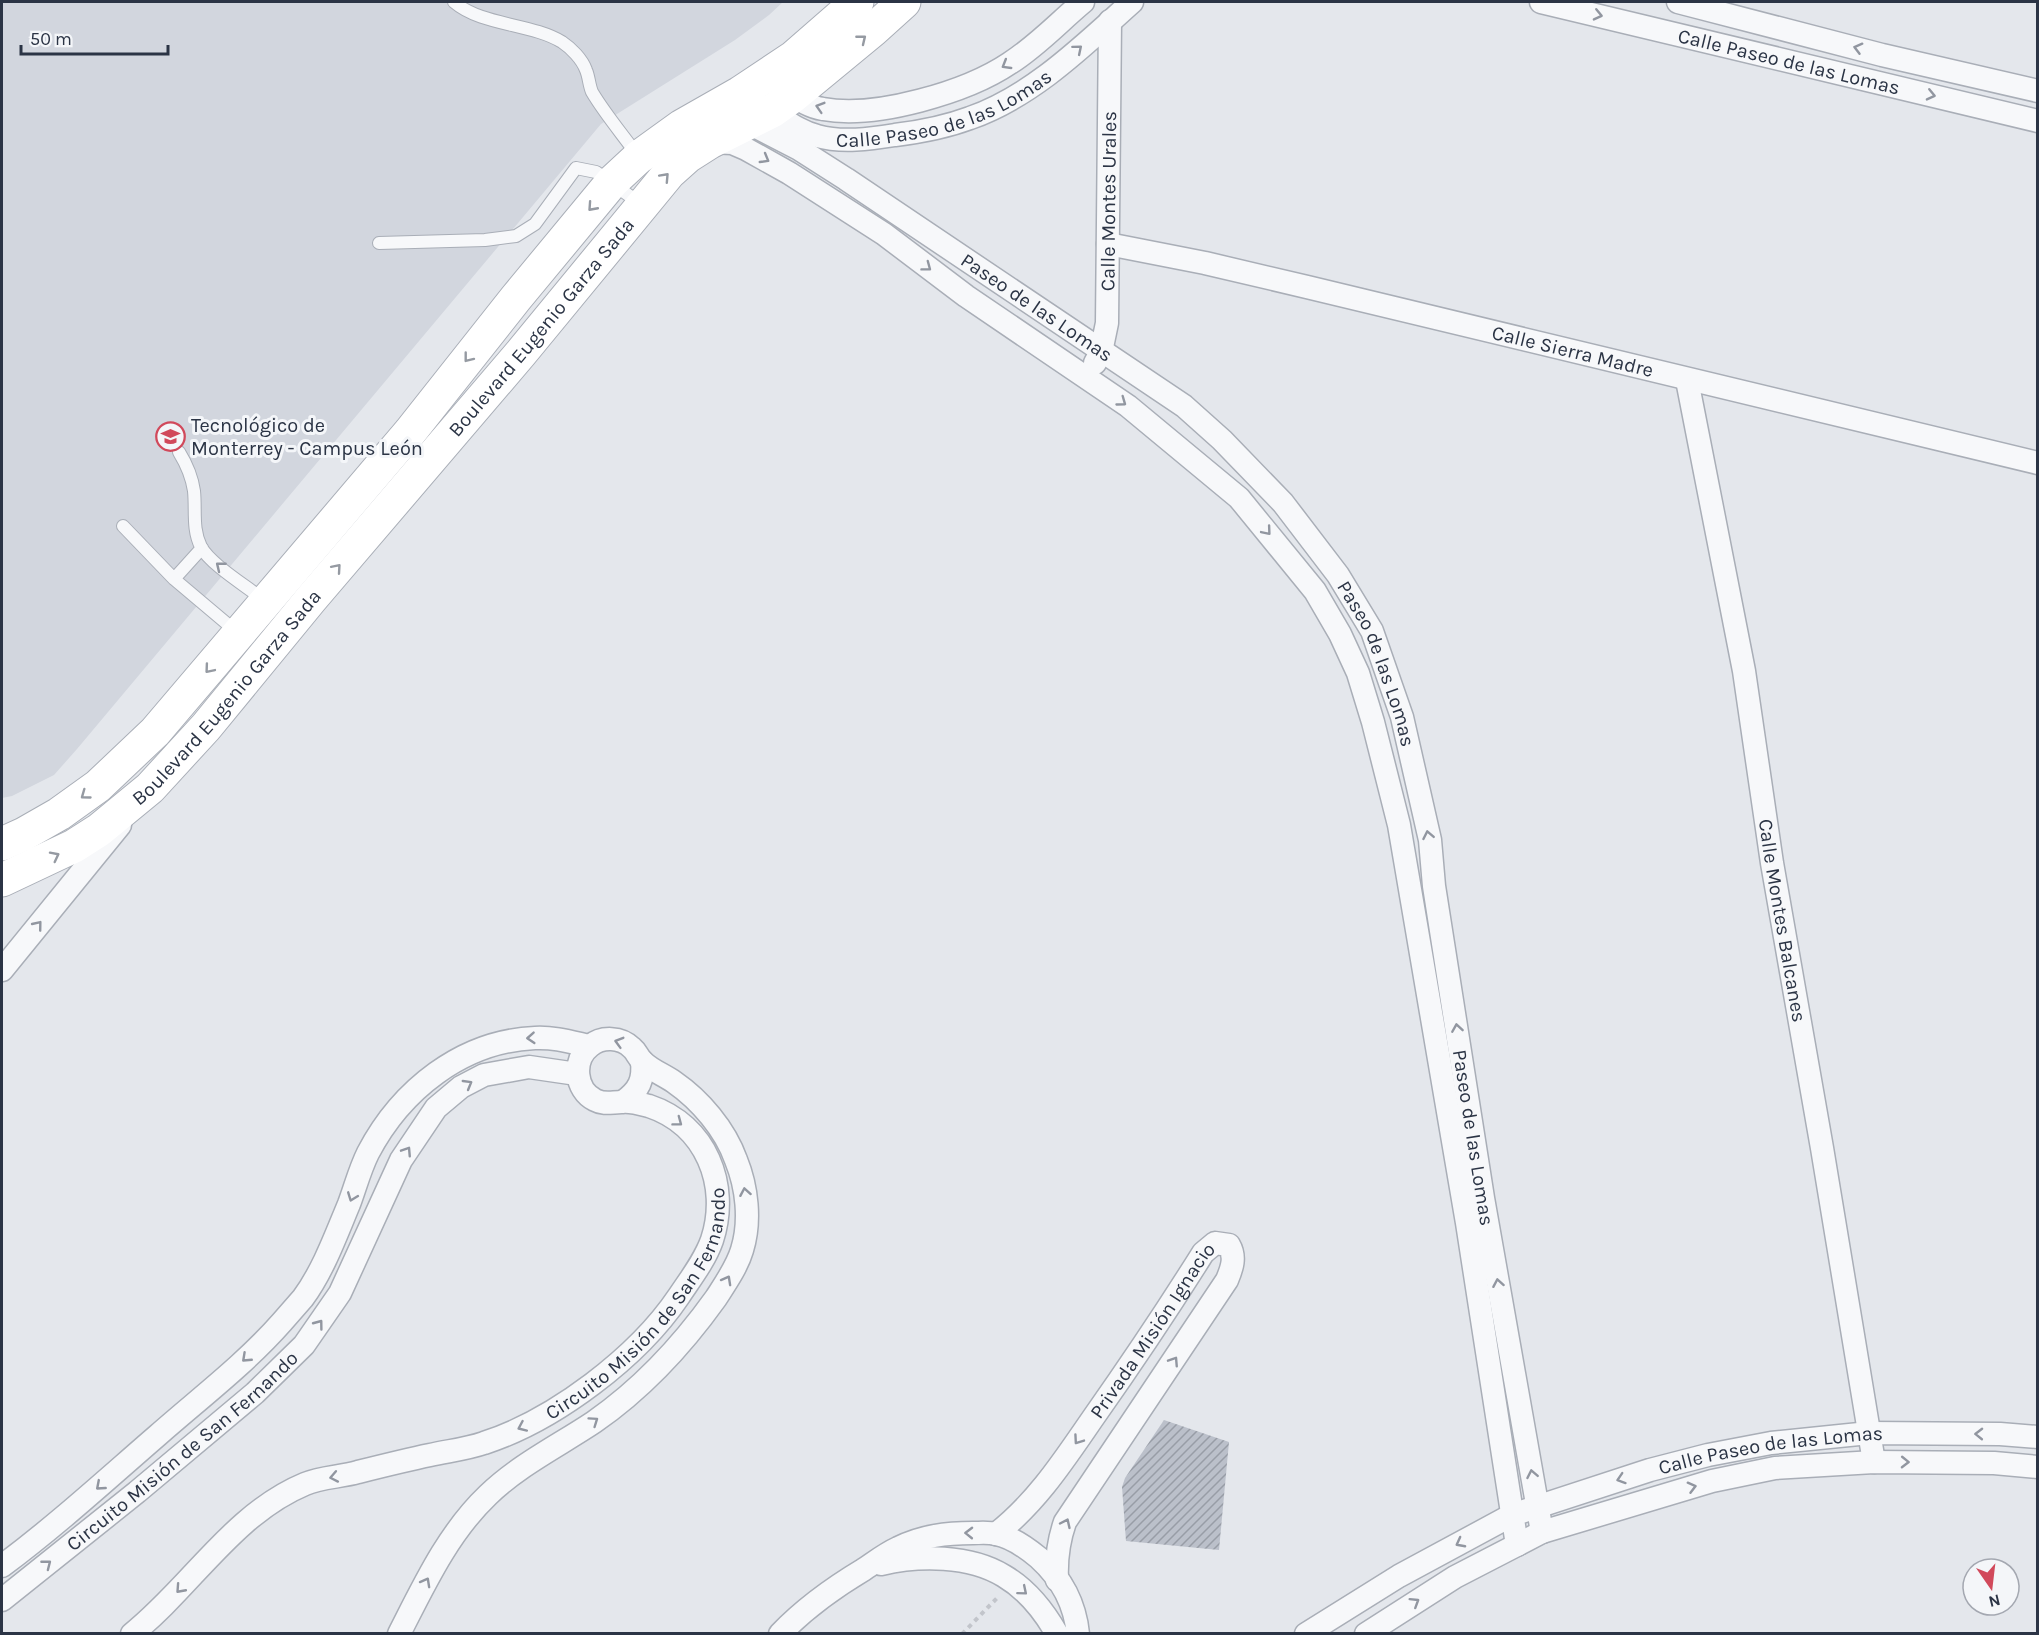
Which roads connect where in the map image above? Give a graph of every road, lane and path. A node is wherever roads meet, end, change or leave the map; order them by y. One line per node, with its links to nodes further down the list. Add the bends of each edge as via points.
1 (454, 2): 16 (lane, via 481,16 561,42 586,68 586,87)
2 (857, 2): 12 (street, Boulevard Eugenio Garza Sada, via 794,57)
3 (904, 2): 12 (street, Boulevard Eugenio Garza Sada, one-way to 3, via 873,30)
4 (1083, 2): 11 (street, Calle Paseo de las Lomas, one-way to 11, via 1010,64)
5 (1132, 2): 9 (street, Calle Paseo de las Lomas)
6 (1541, 2): 13 (street, Calle Paseo de las Lomas, one-way to 13)
7 (1678, 2): 8 (street, Calle Paseo de las Lomas)
8 (1708, 5): 10 (street, Calle Paseo de las Lomas, one-way to 8, via 1882,55)
9 (1110, 21): 14 (street, Calle Paseo de las Lomas, one-way to 9, via 971,118 1017,95 1044,78); 20 (street, Calle Montes Urales)
10 (2037, 91)
11 (926, 100): 12 (street, Calle Paseo de las Lomas, one-way to 12, via 845,111); 14 (street)
12 (755, 101): 14 (street, Calle Paseo de las Lomas, via 797,129 819,137 875,138); 15 (street, Boulevard Eugenio Garza Sada); 16 (street, Boulevard Eugenio Garza Sada, via 682,126); 21 (street, Paseo de las Lomas, via 799,149)
13 (2037, 121)
14 (932, 130)
15 (710, 142): 18 (street, Boulevard Eugenio Garza Sada, one-way to 15, via 669,172); 22 (street, Paseo de las Lomas, one-way to 22, via 732,143 780,168 885,234 966,296)
16 (639, 157): 17 (street, Boulevard Eugenio Garza Sada)
17 (612, 182): 18 (lane); 19 (lane, via 596,172 576,168 535,224 516,236); 29 (street, Boulevard Eugenio Garza Sada, one-way to 29, via 410,432)
18 (641, 204): 31 (street, Boulevard Eugenio Garza Sada, one-way to 18, via 513,362)
19 (379, 243)
20 (1108, 244): 21 (street, Calle Montes Urales, via 1107,323); 23 (street, Calle Sierra Madre, via 1205,263)
21 (1101, 352): 22 (street, Calle Montes Urales); 34 (street, Paseo de las Lomas, one-way to 21, via 1430,840 1402,717 1372,631 1356,602 1283,503 1222,440 1184,406)
22 (1086, 377): 35 (street, Paseo de las Lomas, one-way to 35, via 1128,406 1239,498 1315,591 1358,673 1387,771)
23 (1687, 380): 25 (street, Calle Sierra Madre); 41 (street, Calle Montes Balcanes, via 1744,671 1772,863)
24 (179, 452): 27 (lane, via 191,477 196,531)
25 (2037, 463)
26 (123, 526): 28 (lane)
27 (202, 548): 28 (lane); 29 (lane, one-way to 27)
28 (174, 579): 30 (lane)
29 (266, 602): 30 (street, Boulevard Eugenio Garza Sada)
30 (238, 634): 32 (street, Boulevard Eugenio Garza Sada, one-way to 32, via 155,732 106,779 59,814)
31 (150, 789): 33 (street, Boulevard Eugenio Garza Sada, one-way to 31, via 74,846); 36 (street, one-way to 31)
32 (2, 844)
33 (2, 880)
34 (1434, 886): 35 (street); 45 (street, Paseo de las Lomas, one-way to 34, via 1483,1198)
35 (1411, 890): 46 (street, Paseo de las Lomas)
36 (2, 970)
37 (589, 1047): 38 (street, Circuito Misión de San Fernando, one-way to 37, via 637,1052 619,1040 598,1041); 39 (street, via 582,1054); 50 (street, Circuito Misión de San Fernando, one-way to 50, via 561,1039 516,1040 475,1051 427,1079 385,1125 367,1155 320,1269 304,1296 267,1339 47,1532)
38 (642, 1061): 40 (street, via 640,1084); 56 (street, Circuito Misión de San Fernando, one-way to 38, via 445,1548 471,1513 504,1480 593,1422 653,1375 705,1314 742,1250 746,1194 736,1158 701,1105)
39 (577, 1074): 40 (street, Circuito Misión de San Fernando, via 583,1089 594,1100 609,1104); 54 (street, Circuito Misión de San Fernando, one-way to 39, via 255,1393 304,1345 340,1293 401,1160 436,1108 484,1075 529,1067)
40 (624, 1101): 55 (street, Circuito Misión de San Fernando, one-way to 55, via 673,1118 694,1136 705,1149 713,1169 717,1194 718,1214 711,1243 674,1304 647,1334 614,1367 531,1423 484,1443 308,1482 263,1507)
41 (1869, 1432): 42 (street, Calle Paseo de las Lomas, one-way to 41); 43 (street, Calle Montes Balcanes); 45 (street, Calle Paseo de las Lomas, one-way to 45, via 1708,1455)
42 (2037, 1437)
43 (1874, 1462): 44 (street, Calle Paseo de las Lomas, one-way to 44); 47 (street, Calle Paseo de las Lomas, one-way to 43, via 1712,1481 1776,1468)
44 (2037, 1467)
45 (1538, 1506): 46 (street, Calle Paseo de las Lomas); 47 (street, Paseo de las Lomas)
46 (1512, 1515): 49 (street, Paseo de las Lomas); 61 (street, Calle Paseo de las Lomas, one-way to 61, via 1399,1576)
47 (1542, 1532): 49 (street, Calle Paseo de las Lomas)
48 (996, 1534): 51 (street, one-way to 51, via 934,1535 897,1548); 52 (street, via 1033,1553); 52 (street, Privada Misión Ignacio, one-way to 48, via 1056,1560 1065,1522 1227,1280 1233,1259 1229,1245 1215,1243 1203,1253 1135,1359 1053,1475)
49 (1517, 1545): 62 (street, Calle Paseo de las Lomas, one-way to 49, via 1455,1577)
50 (2, 1566)
51 (868, 1567): 53 (street, via 912,1559 952,1560 982,1566); 57 (street, via 826,1594)
52 (1058, 1580): 60 (street, via 1072,1606)
53 (1012, 1582): 58 (path); 59 (street, one-way to 59, via 1032,1599)
54 (2, 1600)
55 (132, 1634)
56 (399, 1634)
57 (780, 1634)
58 (962, 1634)
59 (1057, 1634)
60 (1078, 1634)
61 (1306, 1634)
62 (1366, 1634)

